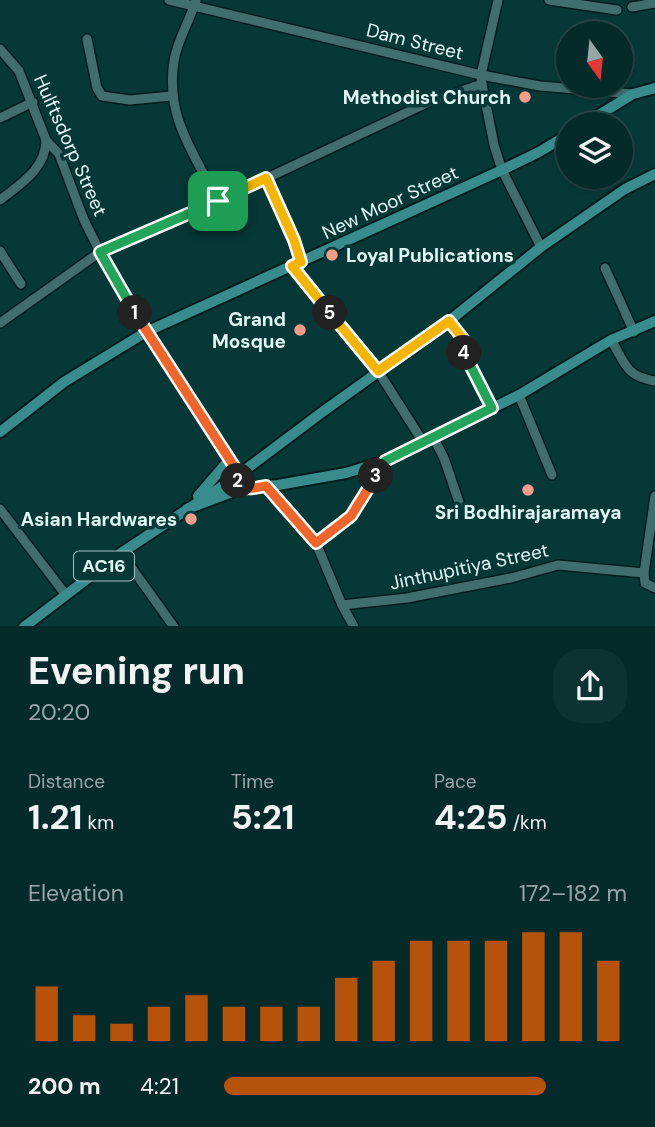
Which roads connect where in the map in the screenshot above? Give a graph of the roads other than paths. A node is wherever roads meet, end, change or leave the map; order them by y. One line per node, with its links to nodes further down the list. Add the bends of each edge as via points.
1 (169, 0): 4 (street, Dam Street)
2 (498, 0): 10 (street)
3 (549, 0): 7 (street)
4 (195, 3): 10 (street, Dam Street); 14 (street, via 174,59)
5 (655, 3): 6 (street)
6 (632, 7)
7 (617, 10)
8 (87, 38): 14 (street, via 102,96 130,100)
9 (0, 49): 16 (street, Hulftsdorp Street, via 19,71)
10 (482, 80): 11 (street, Dam Street); 21 (street); 23 (street)
11 (556, 87)
12 (655, 88): 13 (main road, Dam Street)
13 (634, 94)
14 (172, 96): 25 (street, via 176,119)
15 (627, 98): 17 (main road)
16 (33, 102): 18 (street); 19 (street, Hulftsdorp Street)
17 (604, 112)
18 (0, 118)
19 (46, 140): 24 (street, via 42,162 34,173); 28 (street, Hulftsdorp Street, via 59,154)
20 (556, 142): 21 (main road, New Moor Street)
21 (502, 170): 26 (street); 29 (main road, New Moor Street)
22 (655, 174): 26 (main road, via 625,189)
23 (266, 178): 25 (street); 29 (street, via 294,240)
24 (0, 200)
25 (218, 201): 28 (street)
26 (541, 247): 32 (main road)
27 (0, 251): 31 (street)
28 (100, 252): 34 (street); 35 (street, Hulftsdorp Street)
29 (296, 264): 35 (main road, New Moor Street); 38 (street)
30 (605, 268): 36 (street)
31 (21, 284)
32 (449, 321): 38 (main road); 41 (street, via 464,340 463,352)
33 (655, 321): 36 (main road)
34 (0, 323)
35 (146, 332): 42 (main road, New Moor Street, via 64,382); 44 (street, Hulftsdorp Street)
36 (634, 332): 37 (main road)
37 (611, 340): 39 (street, via 632,374); 40 (main road)
38 (378, 371): 43 (street); 46 (main road)
39 (655, 381)
40 (519, 395): 41 (main road); 47 (street)
41 (492, 408): 43 (main road)
42 (0, 432)
43 (428, 439): 45 (main road); 51 (street, via 444,458)
44 (229, 460): 46 (street, Hulftsdorp Street); 53 (main road)
45 (385, 461): 49 (main road, via 346,473); 54 (street, via 351,516)
46 (241, 474): 48 (main road, via 239,484); 48 (main road, via 254,473); 53 (main road, AC16)
47 (552, 475)
48 (250, 485): 49 (main road); 53 (main road, AC16)
49 (266, 486): 54 (street)
50 (655, 496): 56 (street)
51 (460, 505)
52 (0, 509): 58 (street)
53 (187, 509): 55 (main road, AC16)
54 (316, 543): 59 (street)
55 (121, 553): 58 (main road, AC16); 62 (street)
56 (644, 573): 57 (street, via 645,583); 59 (street, Jinthupitiya Street, via 558,565 407,598)
57 (655, 589)
58 (66, 594): 61 (main road, AC16)
59 (342, 605): 60 (street)
60 (350, 625)
61 (24, 626)
62 (174, 626)

